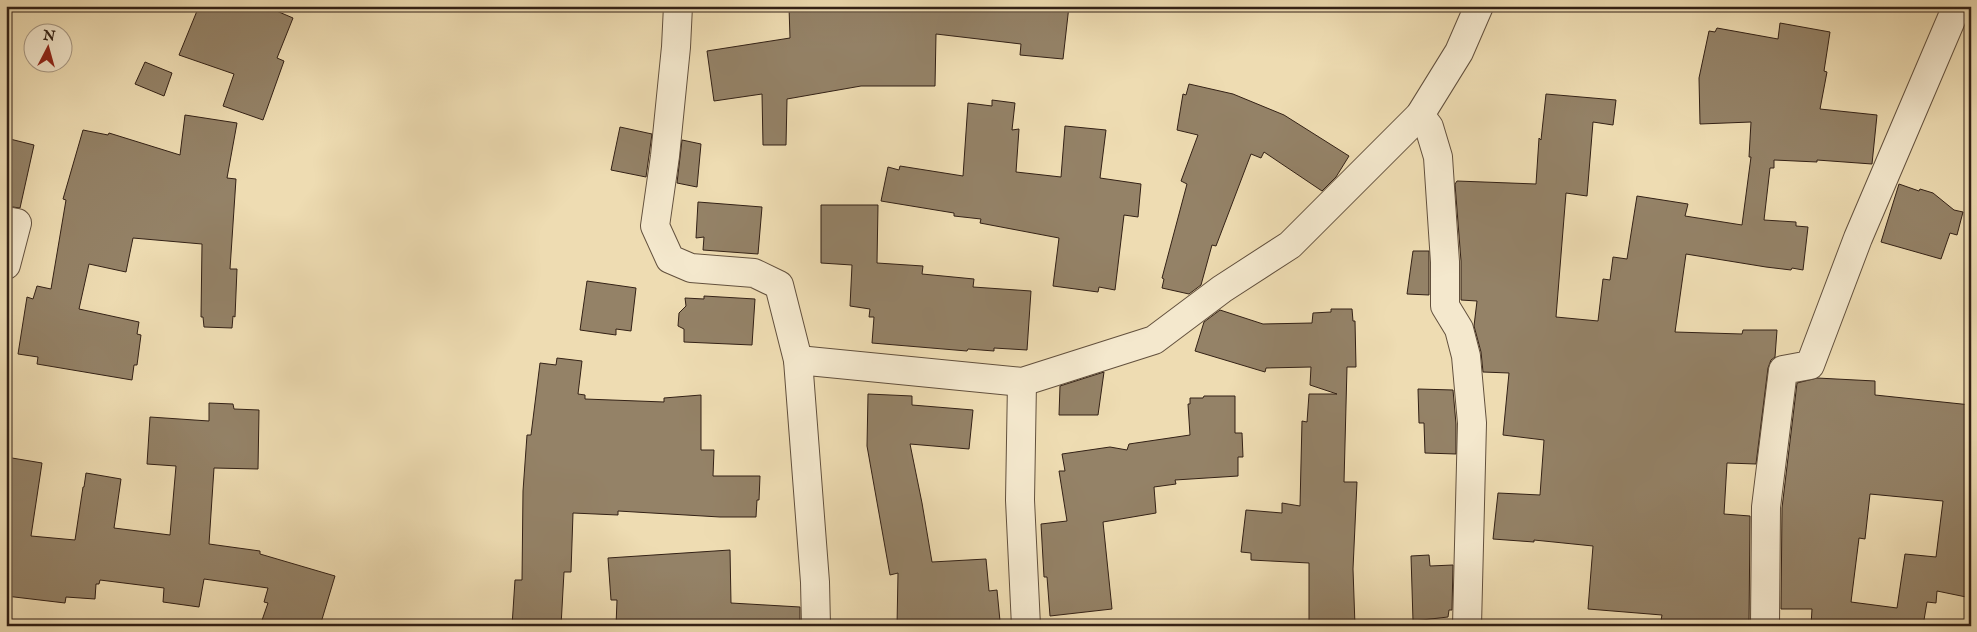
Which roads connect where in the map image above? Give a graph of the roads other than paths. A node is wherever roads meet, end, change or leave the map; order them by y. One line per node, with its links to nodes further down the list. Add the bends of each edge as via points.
1 (678, 6): 7 (street, via 665,156 655,226 670,259 692,268 754,272 779,285)
2 (1479, 6): 4 (street, via 1459,52)
3 (1958, 6): 12 (street, via 1858,238 1810,365 1783,370 1766,507)
4 (1420, 115): 8 (street, via 1290,244 1154,340); 11 (street, via 1429,127 1438,157 1445,306 1459,329 1466,356 1472,423)
5 (6, 221): 6 (street, via 17,222)
6 (6, 264)
7 (798, 360): 8 (street); 9 (street, via 816,582)
8 (1022, 382): 10 (street, via 1020,500)
9 (816, 626)
10 (1026, 626)
11 (1467, 626)
12 (1765, 626)

